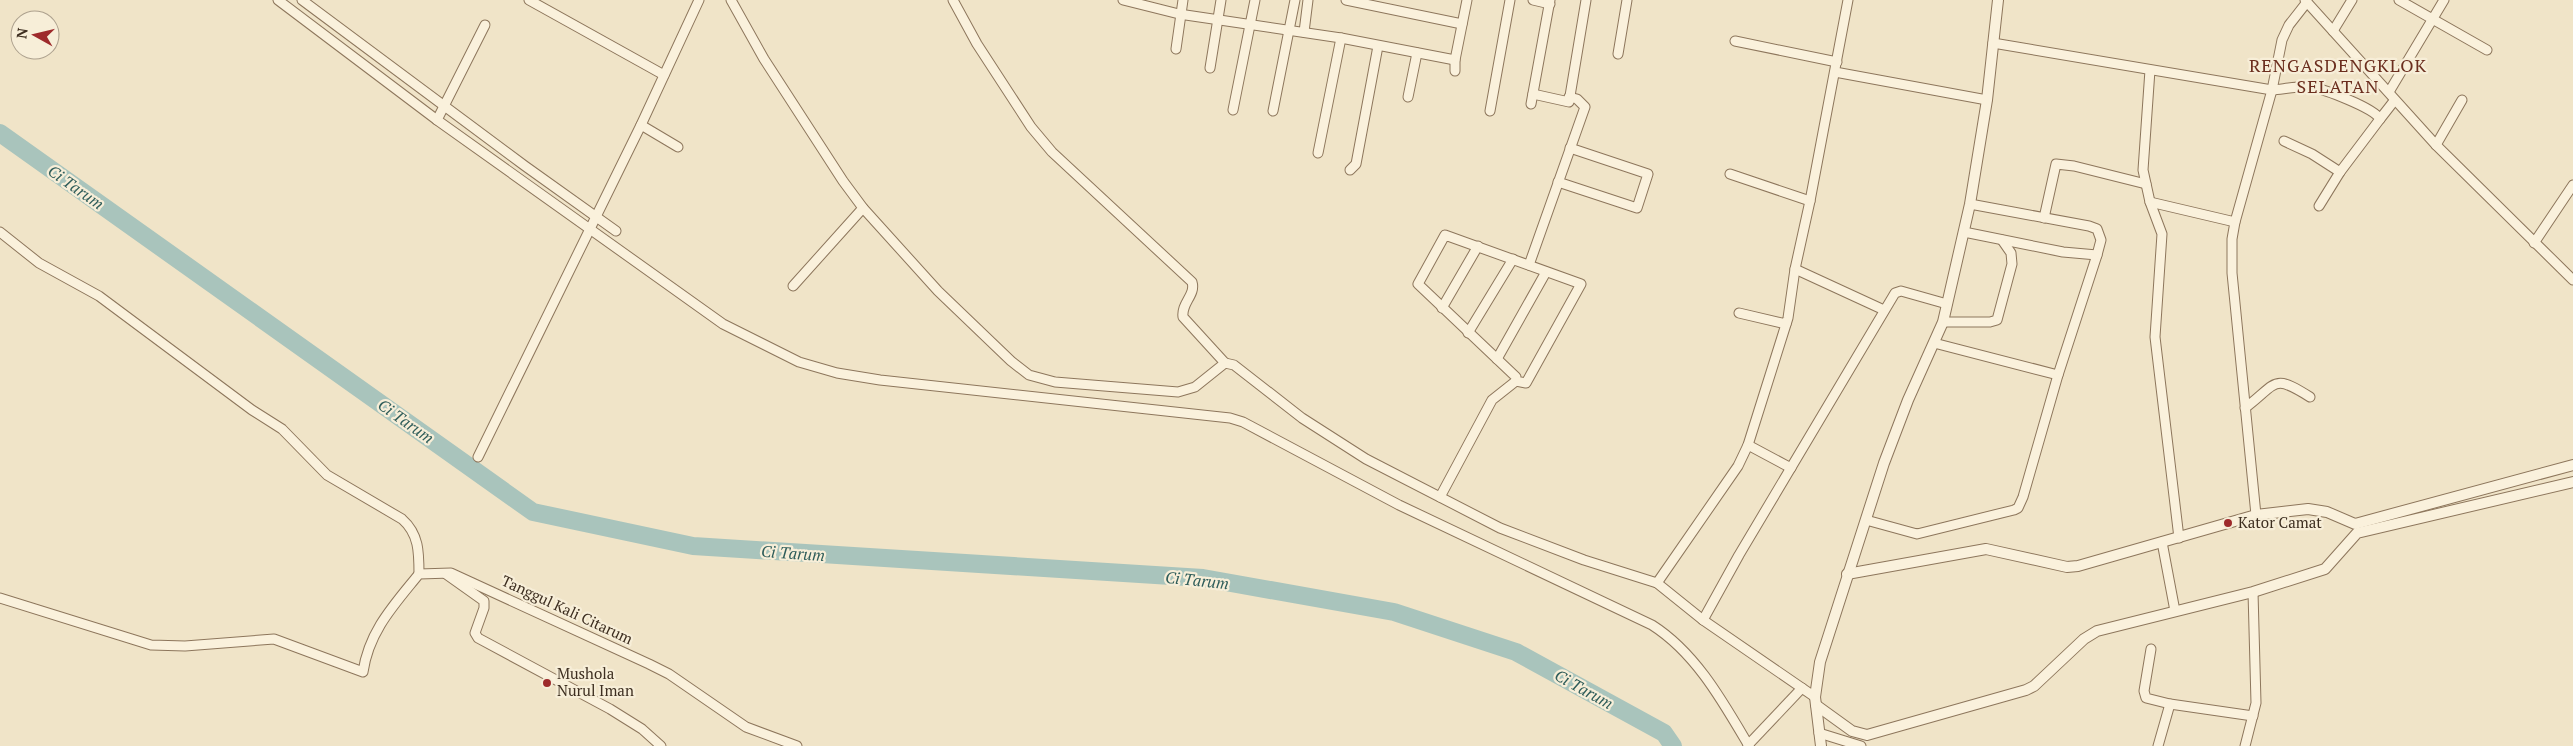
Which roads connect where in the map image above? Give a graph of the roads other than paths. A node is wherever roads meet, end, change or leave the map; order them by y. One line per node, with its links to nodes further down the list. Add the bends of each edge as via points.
1 (278, 0): 63 (street)
2 (302, 0): 58 (street)
3 (529, 0): 49 (street)
4 (699, 0): 49 (street)
5 (731, 0): 80 (street, via 770,68)
6 (953, 0): 107 (street, via 977,44 1052,152 1190,280 1193,289 1183,308 1183,317)
7 (1123, 0): 26 (street)
8 (1183, 0): 27 (street)
9 (1221, 0): 28 (street)
10 (1255, 0): 32 (street)
11 (1295, 0): 33 (street)
12 (1308, 0): 35 (street)
13 (1346, 0): 30 (street)
14 (1467, 0): 30 (street)
15 (1510, 0): 61 (street)
16 (1533, 0): 25 (street)
17 (1586, 0): 53 (street)
18 (1627, 0): 43 (street)
19 (1848, 0): 45 (street)
20 (1998, 0): 38 (street)
21 (2352, 0): 34 (street)
22 (2399, 0): 29 (street)
23 (2444, 0): 29 (street)
24 (2306, 1): 34 (street); 50 (street, via 2285,33)
25 (1550, 2): 51 (street)
26 (1143, 3): 27 (street)
27 (1180, 14): 28 (street); 40 (street)
28 (1217, 20): 32 (street); 46 (street)
29 (2433, 20): 41 (street); 52 (street)
30 (1462, 24): 44 (street)
31 (485, 25): 58 (street)
32 (1250, 26): 33 (street); 59 (street)
33 (1288, 30): 35 (street); 60 (street)
34 (2333, 31): 52 (street)
35 (1304, 32): 36 (street)
36 (1341, 38): 39 (street); 69 (street)
37 (1735, 41): 45 (street)
38 (1993, 44): 47 (street); 55 (street)
39 (1378, 46): 42 (street); 70 (street, via 1356,164)
40 (1176, 48)
41 (2487, 50)
42 (1417, 53): 44 (street); 54 (street)
43 (1618, 54)
44 (1455, 60): 48 (street)
45 (1836, 67): 55 (street); 76 (street)
46 (1210, 68)
47 (2150, 70): 50 (street); 74 (street, via 2143,170)
48 (1455, 71)
49 (664, 75): 64 (street)
50 (2272, 90): 62 (street, via 2320,89 2371,110); 83 (street)
51 (1533, 94): 53 (street, via 1568,102); 57 (street)
52 (2391, 96): 62 (street); 66 (street)
53 (1569, 97): 68 (street, via 1577,99 1585,107)
54 (1408, 98)
55 (1987, 100): 78 (street)
56 (2462, 100): 66 (street)
57 (1531, 104)
58 (444, 105): 63 (street); 81 (street)
59 (1233, 110)
60 (1273, 111)
61 (1490, 111)
62 (2380, 119): 71 (street)
63 (437, 120): 84 (street)
64 (641, 125): 67 (street); 81 (street)
65 (2284, 141): 71 (street)
66 (2436, 146): 89 (street)
67 (678, 147)
68 (1570, 148): 73 (street); 73 (street, via 1648,174 1637,208)
69 (1318, 153)
70 (1350, 170)
71 (2340, 172): 79 (street)
72 (1730, 174): 76 (street)
73 (1558, 182): 93 (street)
74 (2146, 184): 77 (street); 82 (street, via 2056,164)
75 (2573, 185): 89 (street)
76 (1810, 201): 94 (street)
77 (2150, 202): 83 (street); 121 (street, via 2162,234 2155,337)
78 (1970, 204): 82 (street); 87 (street)
79 (2319, 206)
80 (862, 208): 97 (street); 107 (street, via 938,291 1029,375 1055,382 1183,392 1195,387)
81 (594, 216): 84 (street); 85 (street)
82 (2044, 218): 91 (street, via 2096,229 2101,240)
83 (2234, 222): 111 (street, via 2232,273)
84 (588, 229): 113 (street); 137 (street, via 723,324 799,362 880,380 1243,422 1400,505 1652,625 1679,646 1704,674)
85 (616, 231)
86 (0, 232): 124 (street, via 39,263 99,296 282,429 327,475 412,528 419,554)
87 (1964, 232): 88 (street); 98 (street)
88 (2002, 240): 91 (street); 102 (street, via 2011,253 2012,264 1997,320)
89 (2534, 243): 96 (street)
90 (1478, 246): 92 (street); 99 (street); 99 (street, via 1445,235 1418,284)
91 (2097, 255): 108 (street)
92 (1513, 259): 93 (street); 104 (street)
93 (1529, 265): 95 (street)
94 (1794, 269): 100 (street); 103 (street)
95 (1546, 272): 106 (street); 109 (street, via 1581,284 1526,383)
96 (2573, 280)
97 (793, 286)
98 (1947, 304): 100 (street, via 1901,291); 102 (street)
99 (1442, 308): 104 (street)
100 (1884, 310): 115 (street)
101 (1739, 312): 103 (street)
102 (1943, 322): 105 (street)
103 (1786, 324): 112 (street)
104 (1468, 333): 106 (street)
105 (1934, 343): 108 (street); 119 (street, via 1884,462)
106 (1497, 359): 109 (street, via 1516,377)
107 (1225, 363): 117 (street, via 1244,370 1302,418 1346,448)
108 (2058, 375): 119 (street, via 2018,508 1917,534)
109 (1516, 381): 117 (street, via 1492,400)
110 (2310, 397): 111 (street, via 2280,382)
111 (2246, 408): 118 (street)
112 (1748, 445): 115 (street); 126 (street, via 1738,466)
113 (478, 457)
114 (2573, 465): 120 (street)
115 (1791, 468): 130 (street)
116 (2573, 482): 120 (street)
117 (1440, 497): 126 (street, via 1500,528)
118 (2256, 515): 120 (street, via 2308,509 2327,512); 121 (street)
119 (1866, 520): 125 (street)
120 (2356, 529): 127 (street, via 2325,569)
121 (2179, 538): 122 (street)
122 (2162, 542): 125 (street, via 2067,567 1986,550); 129 (street)
123 (442, 572): 124 (street, Tanggul Kali Citarum); 138 (street, via 484,601 475,632 478,638 610,709 642,729); 139 (street, Tanggul Kali Citarum, via 459,575 649,664 669,674 746,727)
124 (419, 574): 128 (street, via 371,639 363,672 274,639 185,646 151,645)
125 (1847, 574): 133 (street, via 1820,662)
126 (1657, 584): 130 (street)
127 (2253, 592): 129 (street); 135 (street)
128 (0, 598)
129 (2175, 611): 133 (street, via 2090,634 2026,690 1874,734 1852,731)
130 (1703, 620): 132 (street)
131 (2150, 650): 134 (street, via 2144,694 2146,698)
132 (1802, 688): 133 (street); 137 (street)
133 (1816, 701): 136 (street)
134 (2170, 704): 135 (street); 142 (street)
135 (2254, 716): 143 (street)
136 (1820, 733): 140 (street); 141 (street)
137 (1749, 745)
138 (661, 746)
139 (797, 746)
140 (1821, 746)
141 (1861, 746)
142 (2158, 746)
143 (2245, 746)

